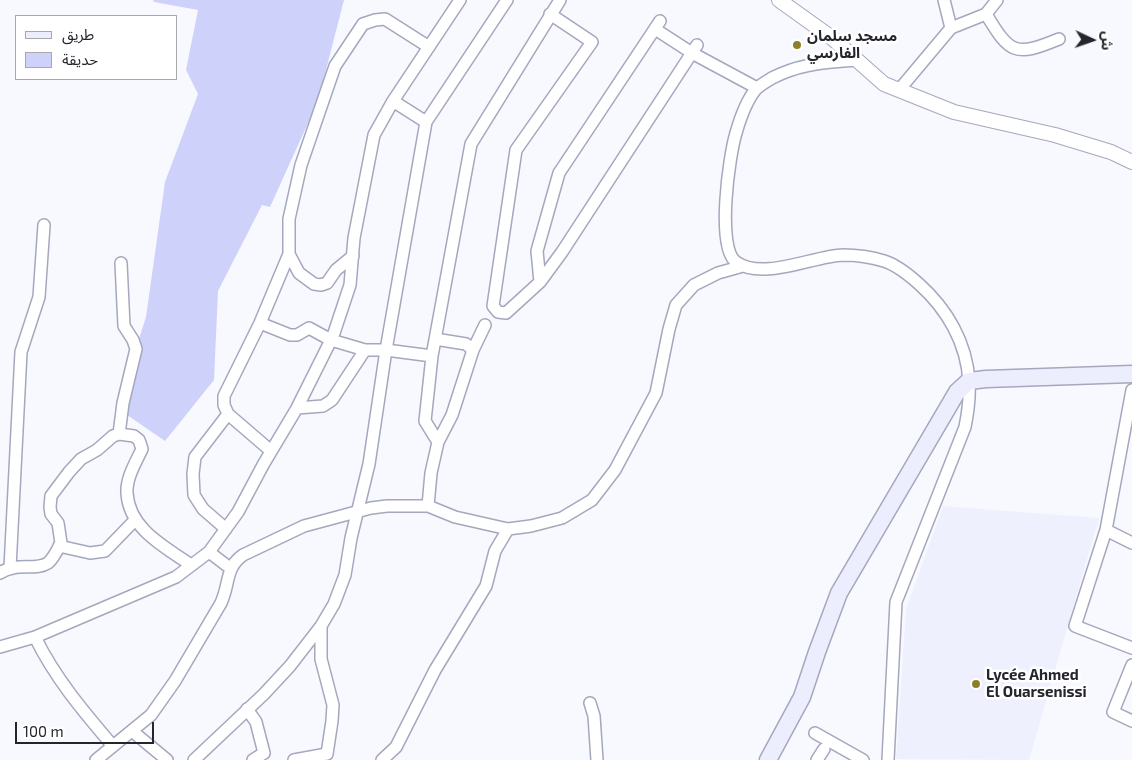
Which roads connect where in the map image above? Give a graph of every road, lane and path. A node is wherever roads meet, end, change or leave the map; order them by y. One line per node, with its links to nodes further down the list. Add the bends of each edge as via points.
1 (460, 0): 11 (street)
2 (507, 0): 17 (street)
3 (560, 0): 7 (street)
4 (779, 0): 13 (street, via 832,38)
5 (944, 0): 9 (street)
6 (997, 0): 8 (street)
7 (550, 14): 24 (street, via 592,42 516,150 494,310 506,313); 27 (street, via 471,144)
8 (986, 14): 9 (street); 10 (street, via 1006,44 1016,49 1028,50)
9 (951, 28): 15 (street)
10 (1059, 39)
11 (429, 47): 16 (street); 20 (street, via 385,20 375,20 363,24 344,52 335,66 301,166 290,219)
12 (695, 49): 14 (street); 24 (street); 24 (street, via 658,25 559,173 536,251)
13 (856, 60): 14 (street, via 804,66 778,75); 15 (street, via 884,84)
14 (757, 88): 23 (street, via 744,108 729,165 728,249 734,261)
15 (899, 90): 18 (street, via 954,112 1055,135)
16 (393, 102): 17 (street); 21 (street, via 374,135)
17 (426, 122): 30 (street)
18 (1132, 162)
19 (44, 225): 52 (street, via 39,297 20,352)
20 (289, 254): 21 (street, via 299,273 314,284 322,285); 25 (street)
21 (353, 256): 28 (street, via 350,285)
22 (121, 263): 38 (street, via 124,326 136,349)
23 (743, 266): 34 (street, via 752,269 781,267 842,255 886,261 909,275 945,312 955,329); 45 (street, via 718,273 694,285 676,305 656,393 616,470 592,500 562,518)
24 (540, 282)
25 (260, 323): 28 (street, via 290,335 298,335 309,328); 37 (street, via 224,396)
26 (485, 325): 31 (street)
27 (435, 339): 31 (street, via 466,344); 32 (street)
28 (331, 340): 29 (street); 36 (street)
29 (365, 350): 30 (street); 36 (street, via 332,400 324,406)
30 (386, 350): 32 (street); 42 (street, via 369,464)
31 (473, 350): 39 (street, via 452,415)
32 (432, 356): 39 (street, via 424,421)
33 (1132, 374): 34 (main road)
34 (969, 381): 74 (main road, via 957,392 839,593 802,697); 77 (street, via 965,427 896,602)
35 (1132, 390): 46 (street)
36 (297, 408): 40 (street)
37 (228, 414): 40 (street); 44 (street, via 195,458 192,474 194,496 203,509)
38 (119, 434): 43 (street, via 134,436 142,449 132,469 127,492); 48 (street, via 81,459 51,496 51,514 61,535)
39 (438, 442): 41 (street)
40 (271, 451): 44 (street)
41 (428, 506): 42 (street, via 387,506); 45 (street, via 455,517)
42 (357, 512): 51 (street, via 304,526 243,555); 53 (street, via 345,574 334,604)
43 (135, 520): 48 (street, via 105,551 90,553); 50 (street, via 148,534)
44 (226, 529): 49 (street)
45 (508, 529): 72 (street, via 495,552 486,586 435,670 396,747)
46 (1106, 530): 47 (street); 56 (street, via 1075,626)
47 (1132, 543)
48 (59, 546): 52 (street, via 49,562 41,566)
49 (210, 552): 50 (street); 51 (street)
50 (191, 566): 54 (street, via 176,577)
51 (230, 568): 61 (street, via 227,591 175,681 151,715)
52 (5, 570)
53 (321, 626): 59 (street, via 290,666); 66 (street, via 321,659 332,705)
54 (35, 637): 55 (street); 63 (street, via 51,669)
55 (0, 647)
56 (1132, 648)
57 (1131, 668): 60 (street, via 1113,712)
58 (590, 704): 73 (street)
59 (247, 709): 65 (street, via 256,722); 69 (street)
60 (1132, 721)
61 (132, 731): 63 (street); 68 (street)
62 (816, 733): 76 (street)
63 (112, 746): 67 (street)
64 (824, 749): 75 (street)
65 (267, 756): 70 (street)
66 (329, 757): 71 (street)
67 (96, 760)
68 (167, 760)
69 (194, 760)
70 (253, 760)
71 (294, 760)
72 (382, 760)
73 (597, 760)
74 (768, 760)
75 (817, 760)
76 (863, 760)
77 (888, 760)

